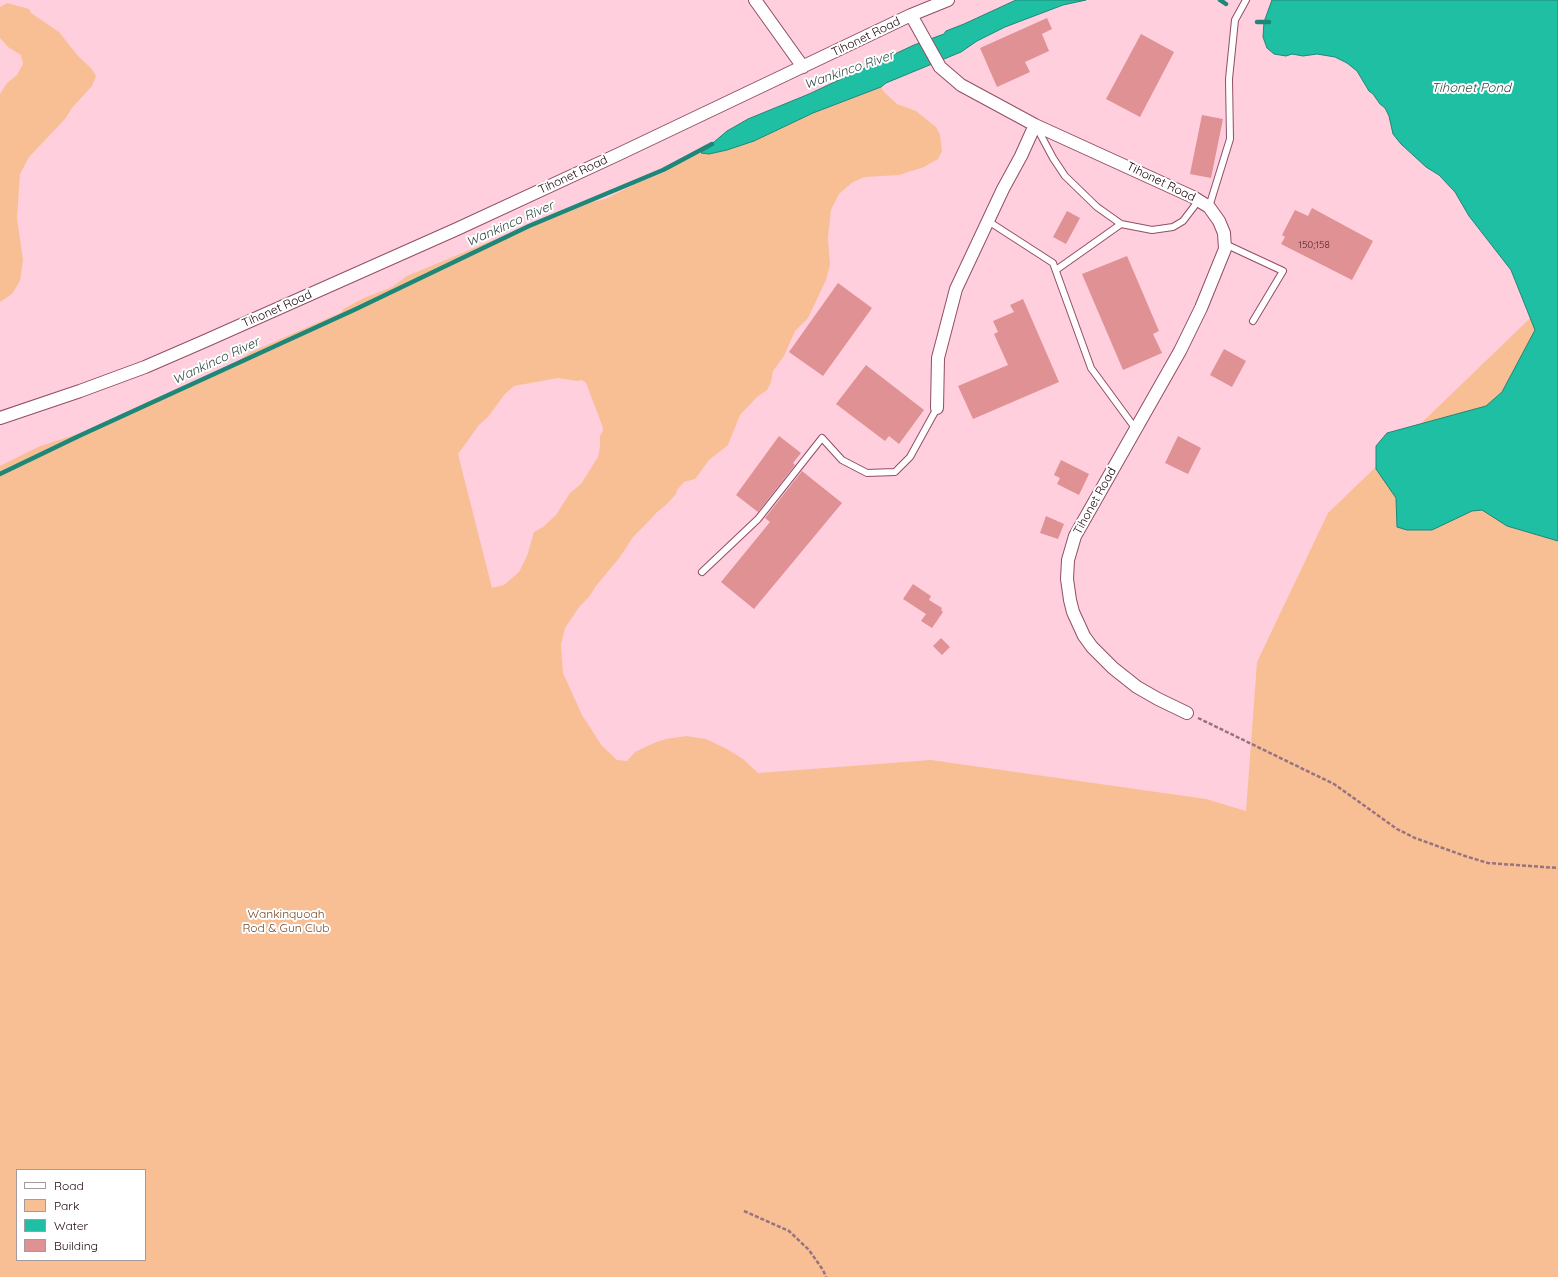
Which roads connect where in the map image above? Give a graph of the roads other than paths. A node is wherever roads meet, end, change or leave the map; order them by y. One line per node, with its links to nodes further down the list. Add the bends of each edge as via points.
1 (755, 0): 5 (street)
2 (948, 0): 4 (street)
3 (1246, 0): 7 (lane, via 1235,20 1229,79 1230,139)
4 (911, 15): 5 (street, Tihonet Road); 6 (street, Tihonet Road, via 940,67 961,85)
5 (803, 67): 14 (street, Tihonet Road, via 457,229 205,341 145,367)
6 (1035, 125): 7 (street, Tihonet Road, via 1115,160); 8 (street); 9 (lane, via 1065,176 1097,207)
7 (1204, 204): 9 (lane, via 1173,227 1152,230); 10 (street, Tihonet Road, via 1219,221)
8 (988, 221): 11 (lane, via 1054,263); 13 (street, via 956,289 938,358)
9 (1121, 224): 11 (lane)
10 (1225, 244): 12 (lane, via 1283,270); 15 (street, Tihonet Road, via 1201,308)
11 (1056, 270): 15 (lane, via 1091,368)
12 (1254, 321)
13 (937, 408): 16 (lane, via 910,457 895,472 867,473 842,460 822,438 758,519)
14 (0, 418)
15 (1135, 428): 17 (street, Tihonet Road, via 1075,536 1068,564 1070,600 1084,636 1102,658 1137,687)
16 (702, 572)
17 (1187, 712)

